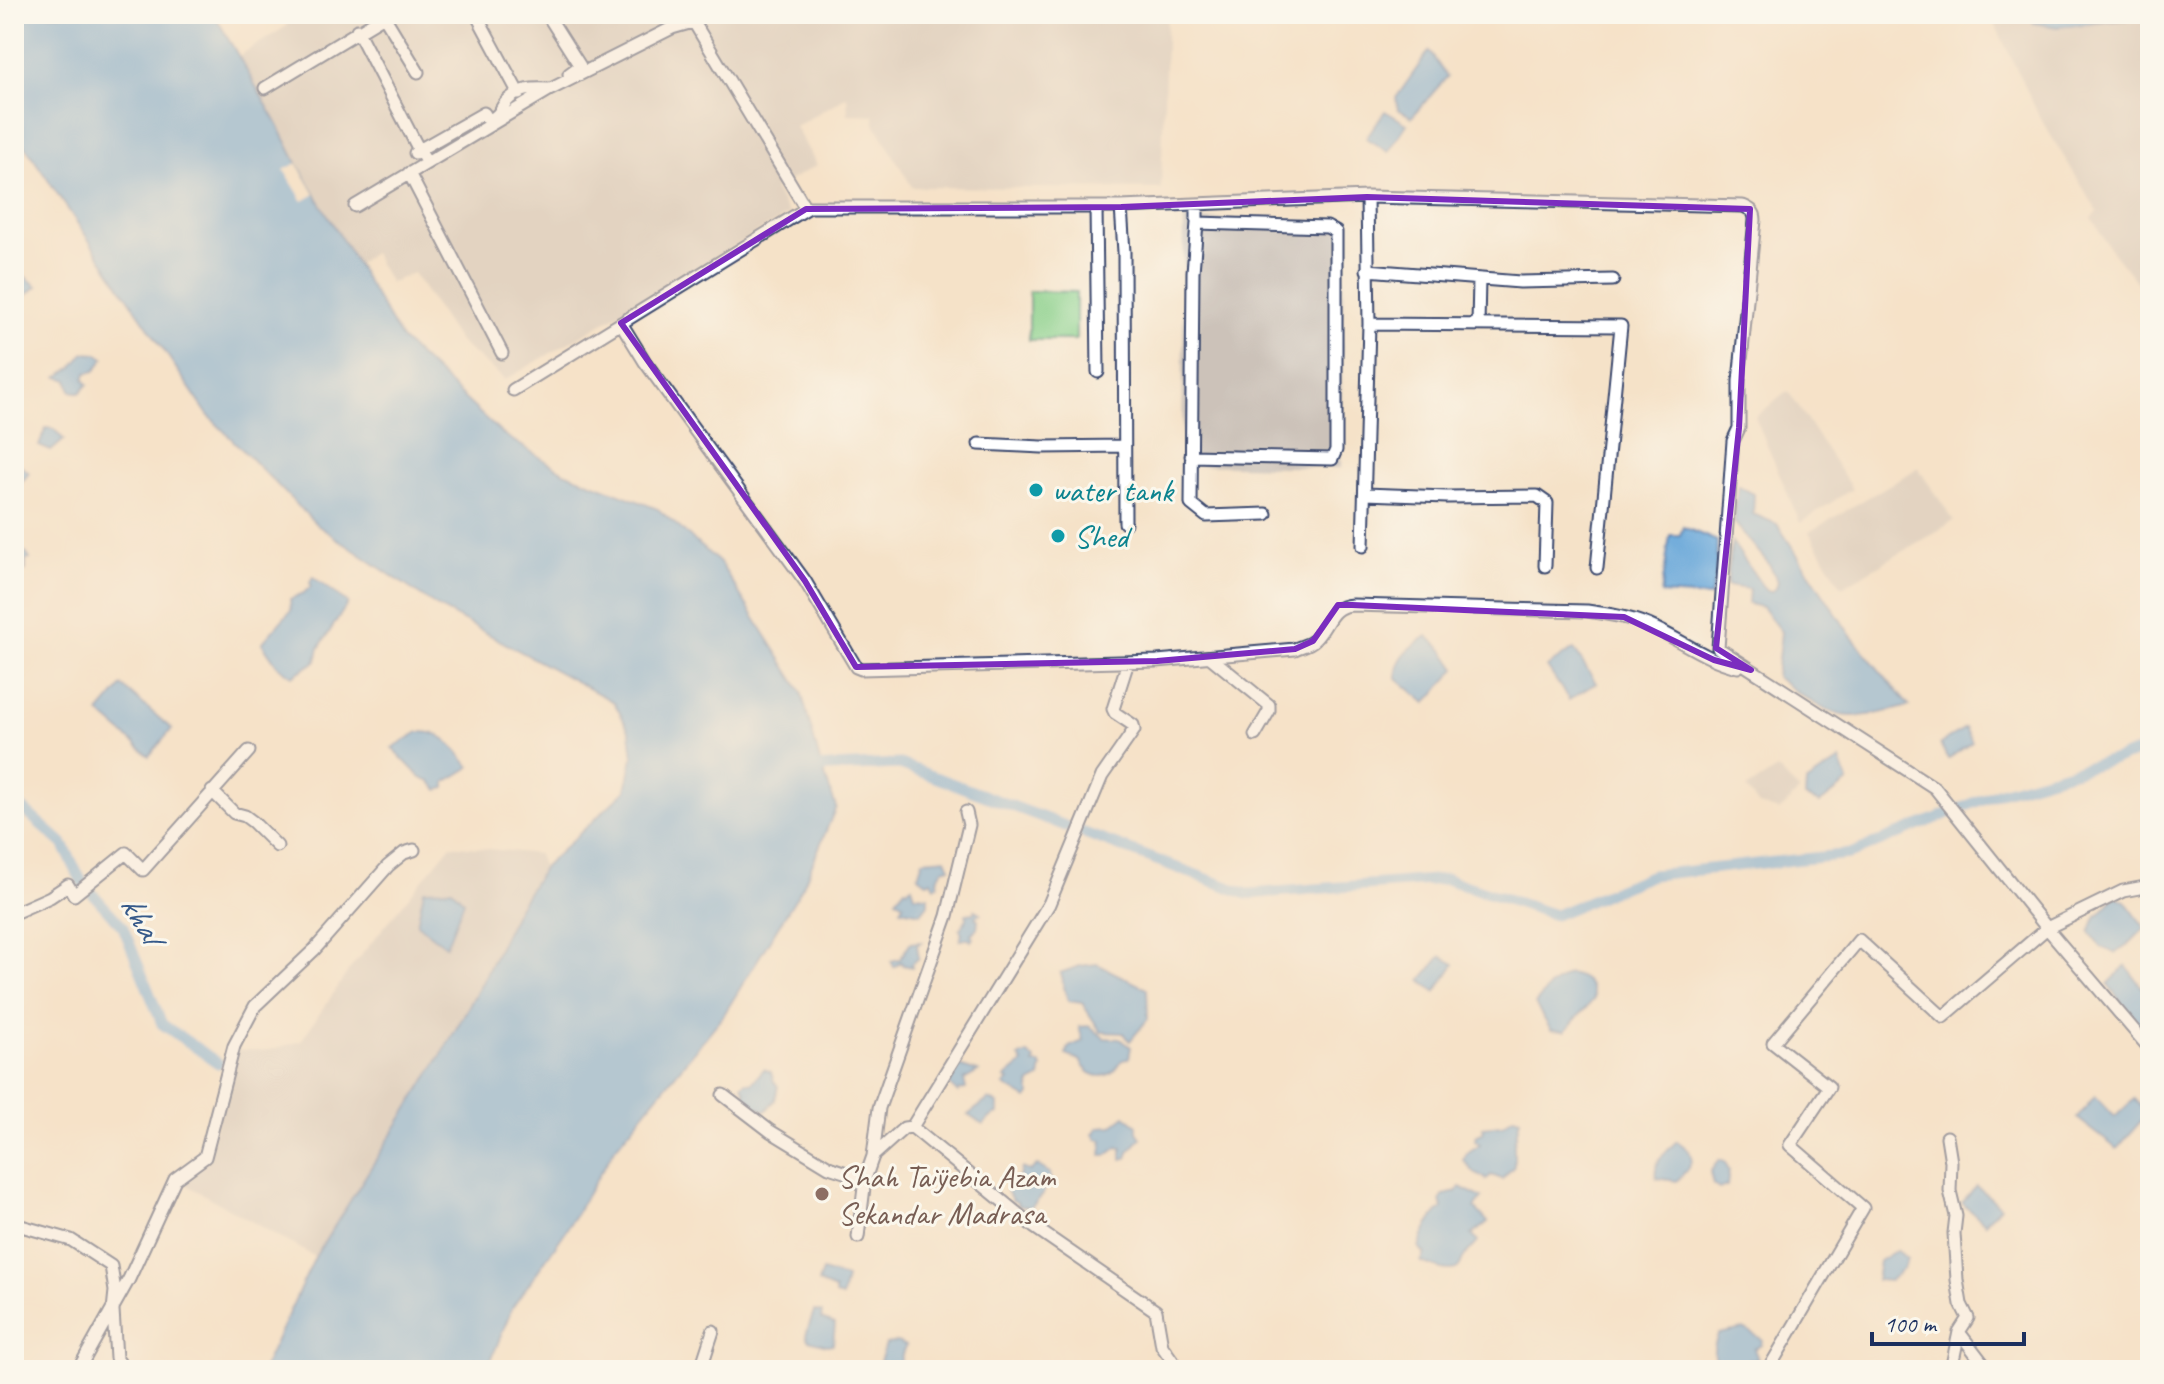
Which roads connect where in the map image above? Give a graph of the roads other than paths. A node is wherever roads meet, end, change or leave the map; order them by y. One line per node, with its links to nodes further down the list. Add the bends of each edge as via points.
1 (476, 14): 9 (street)
2 (547, 14): 8 (street, via 580,66)
3 (385, 15): 5 (street); 6 (street)
4 (691, 18): 8 (street); 18 (street)
5 (357, 30): 7 (street); 10 (street)
6 (418, 72)
7 (265, 88)
8 (549, 90): 9 (street, via 529,88); 11 (street)
9 (519, 94): 10 (street, via 489,121 484,113)
10 (416, 152): 11 (street)
11 (427, 163): 12 (street)
12 (409, 173): 15 (street); 26 (street)
13 (1367, 197): 14 (street); 20 (street); 40 (street, via 1743,206 1755,215 1717,644)
14 (1197, 204): 17 (street); 19 (street)
15 (355, 206)
16 (1096, 207): 17 (street); 18 (street); 27 (street)
17 (1121, 207): 30 (street)
18 (806, 209): 23 (street)
19 (1197, 223): 31 (street); 31 (street, via 1327,227 1336,232 1336,450 1332,459)
20 (1367, 270): 21 (street); 24 (street)
21 (1479, 279): 22 (street); 25 (street)
22 (1613, 280)
23 (621, 323): 28 (street); 39 (street, via 805,581 856,667)
24 (1369, 324): 25 (street); 32 (street)
25 (1478, 325): 37 (street, via 1621,326)
26 (502, 353)
27 (1098, 372)
28 (513, 390)
29 (979, 444): 30 (street)
30 (1124, 446): 34 (street)
31 (1191, 456): 33 (street, via 1191,504 1199,513)
32 (1365, 494): 35 (street); 36 (street, via 1537,496 1547,503)
33 (1266, 514)
34 (1125, 523)
35 (1363, 546)
36 (1545, 566)
37 (1597, 568)
38 (1210, 657): 39 (street); 40 (street, via 1304,646 1341,605 1510,608 1624,617 1714,660); 41 (street, via 1269,705)
39 (1128, 662): 52 (street, via 1113,709 1134,730 1102,776 1049,904)
40 (1751, 670): 49 (street, via 1935,788)
41 (1255, 735)
42 (249, 751): 43 (street)
43 (212, 791): 45 (street); 48 (street, via 143,870 126,853 74,895 68,885)
44 (966, 812): 54 (street, via 969,825 947,916 879,1108)
45 (277, 846)
46 (414, 850): 58 (street, via 388,866 314,950 255,1006 234,1046 205,1157 175,1179)
47 (2150, 886): 49 (street, via 2123,891)
48 (14, 913)
49 (2047, 928): 50 (street); 65 (street, via 1943,1017 1859,940 1773,1043 1829,1087 1790,1145 1863,1208)
50 (2150, 1049)
51 (723, 1095): 55 (street, via 829,1167)
52 (912, 1127): 54 (street); 64 (street, via 1034,1227 1156,1311 1162,1346)
53 (1947, 1137): 60 (street, via 1957,1280 1968,1318)
54 (873, 1156): 55 (street)
55 (865, 1179): 57 (street)
56 (14, 1224): 58 (street, via 71,1240 111,1266)
57 (858, 1237)
58 (113, 1310): 61 (street); 62 (street, via 116,1358)
59 (713, 1331): 63 (street)
60 (1959, 1332): 66 (street); 67 (street)
61 (78, 1370)
62 (133, 1370)
63 (704, 1370)
64 (1179, 1370)
65 (1768, 1370)
66 (1951, 1370)
67 (1988, 1370)

